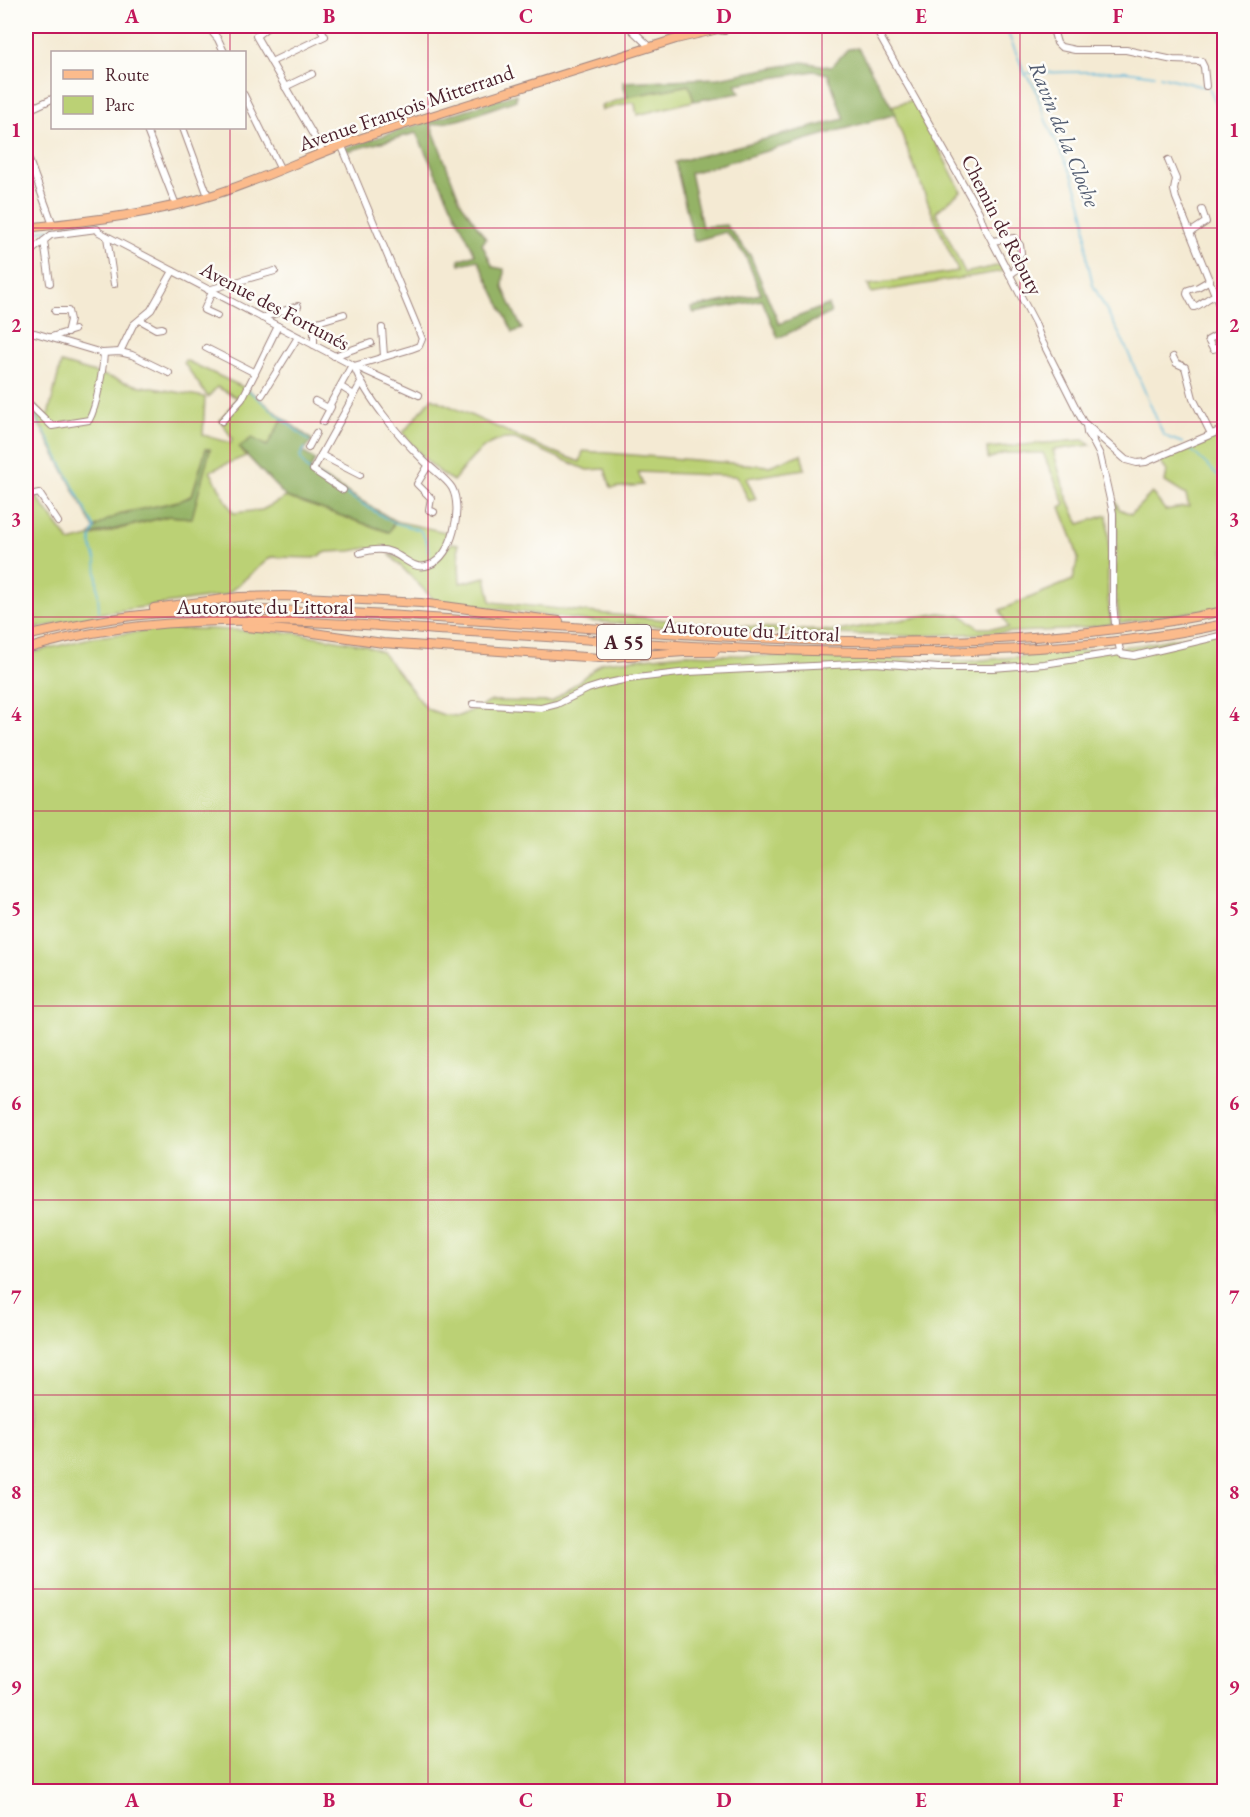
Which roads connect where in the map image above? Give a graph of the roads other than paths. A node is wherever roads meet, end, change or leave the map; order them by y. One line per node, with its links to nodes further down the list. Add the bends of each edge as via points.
1 (269, 26): 13 (street, via 256,36)
2 (319, 26): 13 (street, via 325,36)
3 (628, 26): 11 (street)
4 (707, 26): 10 (main road)
5 (730, 26): 8 (main road, via 724,30)
6 (874, 26): 35 (street, Chemin de Rebuty)
7 (1052, 26): 15 (street, via 1061,48 1126,50 1201,61)
8 (716, 27): 10 (main road)
9 (209, 28): 12 (street)
10 (676, 39): 11 (main road, Avenue François Mitterrand)
11 (650, 47): 22 (main road, Avenue François Mitterrand)
12 (223, 51)
13 (271, 62): 16 (street)
14 (312, 74): 16 (street)
15 (1206, 86)
16 (285, 87): 24 (street)
17 (51, 99): 19 (street)
18 (246, 99): 26 (street)
19 (26, 111)
20 (146, 129): 28 (street)
21 (183, 129): 27 (street)
22 (341, 144): 24 (main road, Avenue François Mitterrand); 66 (street, Avenue des Fortunés, via 422,339 419,346)
23 (26, 152): 30 (street)
24 (323, 152): 26 (main road, Avenue François Mitterrand)
25 (1168, 160): 32 (street, via 1176,181 1174,192)
26 (280, 170): 27 (main road, Avenue François Mitterrand)
27 (208, 196): 28 (main road, Avenue François Mitterrand)
28 (176, 205): 30 (main road, Avenue François Mitterrand)
29 (1202, 210): 32 (street, via 1206,222)
30 (53, 225): 31 (main road, Avenue François Mitterrand)
31 (26, 228)
32 (1191, 232): 40 (street)
33 (107, 237): 34 (street, Avenue des Fortunés, via 96,229 51,235); 37 (street, Avenue des Fortunés); 42 (street)
34 (44, 241): 36 (street); 41 (street)
35 (992, 241): 39 (street, Chemin de Rebuty); 39 (street, via 1014,238 1020,245 1021,253)
36 (26, 253)
37 (173, 271): 43 (street, Avenue des Fortunés); 51 (street, via 151,310)
38 (275, 271): 43 (street)
39 (1010, 275): 85 (street, Chemin de Rebuty, via 1080,418)
40 (1210, 280): 44 (street); 44 (street, via 1187,294 1194,307)
41 (50, 283)
42 (114, 284)
43 (210, 291): 48 (street, via 204,310); 50 (street, Avenue des Fortunés)
44 (1216, 295): 49 (street)
45 (298, 306): 50 (street)
46 (55, 311): 58 (street, via 68,310 70,332)
47 (344, 314): 60 (street, via 314,323)
48 (217, 316)
49 (1224, 317)
50 (262, 318): 52 (street, Avenue des Fortunés)
51 (140, 320): 53 (street); 63 (street, via 133,325)
52 (278, 326): 57 (street, Avenue des Fortunés); 70 (street)
53 (162, 328)
54 (382, 328): 66 (street)
55 (1224, 330): 61 (street, via 1208,340 1213,349)
56 (26, 333): 58 (street)
57 (298, 337): 60 (street, Avenue des Fortunés); 74 (street)
58 (50, 338): 64 (street)
59 (371, 344): 65 (street)
60 (314, 345): 65 (street, Avenue des Fortunés)
61 (1224, 346)
62 (206, 348): 70 (street)
63 (120, 352): 64 (street); 69 (street)
64 (104, 353): 78 (street, via 103,375 89,420 51,426)
65 (334, 356): 68 (street, Avenue des Fortunés)
66 (384, 357): 68 (street, Avenue des Fortunés)
67 (1173, 357): 88 (street, via 1185,367 1193,398)
68 (353, 365): 72 (street); 77 (street); 79 (street, via 328,408)
69 (169, 373)
70 (255, 373): 82 (street, via 242,399)
71 (346, 381): 73 (street)
72 (361, 383): 76 (street); 93 (street)
73 (343, 388): 75 (street); 76 (street)
74 (262, 395)
75 (338, 395)
76 (354, 395): 84 (street)
77 (419, 395)
78 (26, 401)
79 (315, 401)
80 (331, 407): 81 (street)
81 (327, 415): 83 (street); 84 (street)
82 (222, 421)
83 (323, 422)
84 (339, 422): 90 (street)
85 (1089, 428): 88 (street, via 1124,459 1137,463); 101 (street, Chemin de Rebuty, via 1100,455 1113,513)
86 (1224, 429): 88 (street)
87 (316, 433): 89 (street)
88 (1212, 434)
89 (312, 440): 90 (street); 91 (street)
90 (325, 447): 92 (street)
91 (308, 448)
92 (321, 454): 94 (street); 95 (street, via 313,470)
93 (428, 466): 97 (street, via 417,484 431,498 429,510); 99 (street, via 452,487 456,505 455,531 443,553 434,563 423,567 390,552)
94 (360, 475)
95 (344, 490)
96 (26, 496): 98 (street, via 39,492)
97 (434, 512)
98 (57, 522)
99 (360, 553)
100 (1224, 611): 104 (highway, Autoroute du Littoral / A 55, via 1115,629 953,640)
101 (1115, 624)
102 (1224, 624): 108 (highway, Autoroute du Littoral / A 55, via 1115,641 1035,648)
103 (161, 625): 107 (highway, Autoroute du Littoral / A 55, via 84,635); 108 (highway, Autoroute du Littoral / A 55, via 300,623); 108 (highway, via 288,630 383,643 600,658 684,652)
104 (697, 634): 106 (highway, Autoroute du Littoral / A 55, via 325,611 247,610 124,617); 106 (highway, via 421,603 268,596 110,615)
105 (1224, 635): 109 (street, via 1134,656 1119,649 1044,664 993,668 875,663 688,672 604,684 542,708)
106 (26, 636)
107 (26, 650)
108 (841, 653)
109 (473, 704)

